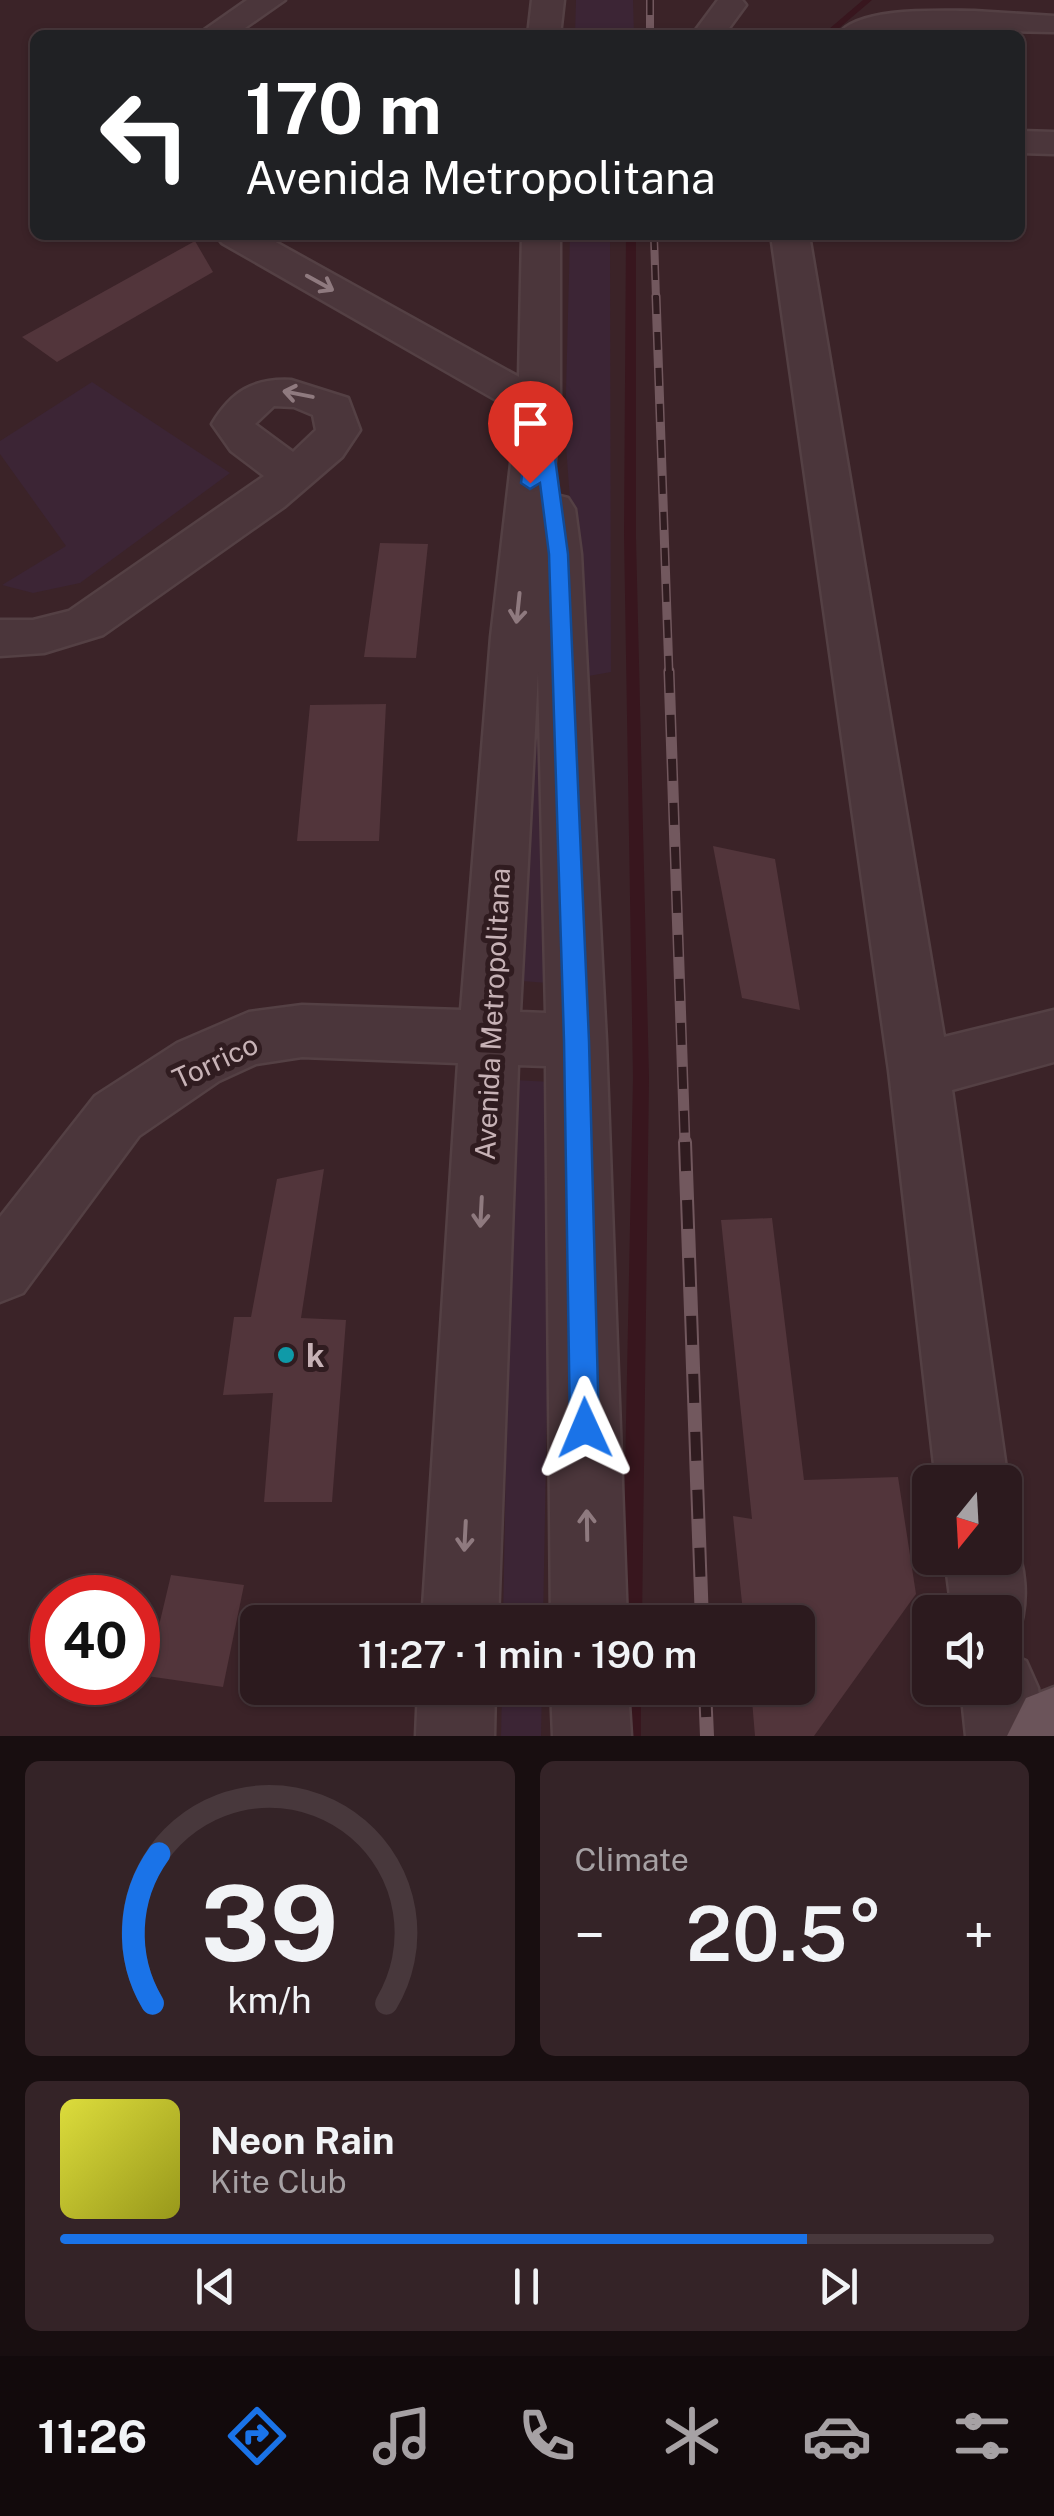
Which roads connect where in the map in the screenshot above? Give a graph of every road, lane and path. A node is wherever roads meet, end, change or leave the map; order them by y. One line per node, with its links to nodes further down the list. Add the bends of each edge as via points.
1 (268, 0): 5 (street)
2 (548, 0): 6 (street)
3 (736, 2): 7 (street)
4 (1046, 23): 8 (street, via 906,22)
5 (222, 30)
6 (545, 30)
7 (712, 30)
8 (860, 30)
9 (1025, 142): 10 (street)
10 (1054, 143)
11 (245, 240): 14 (street, one-way to 14)
12 (541, 240): 14 (street, Avenida Metropolitana)
13 (791, 240): 20 (street)
14 (539, 406): 18 (street, Avenida Metropolitana, one-way to 18, via 514,637); 19 (street, Avenida Metropolitana, via 558,554)
15 (288, 479): 16 (street, via 86,623 38,637)
16 (0, 638)
17 (1054, 1036): 20 (street)
18 (489, 1037): 19 (street, Torrico); 21 (street, Torrico, via 302,1031 249,1038 198,1062 118,1116); 23 (street, Avenida Metropolitana, one-way to 23)
19 (576, 1041): 24 (street, Avenida Metropolitana, one-way to 19)
20 (919, 1071): 22 (street)
21 (0, 1270)
22 (970, 1465)
23 (461, 1605)
24 (589, 1605)
25 (456, 1705): 29 (street)
26 (591, 1705): 30 (street)
27 (1000, 1705): 31 (street)
28 (1054, 1726): 32 (main road)
29 (455, 1736)
30 (592, 1736)
31 (1005, 1736)
32 (1046, 1736)

